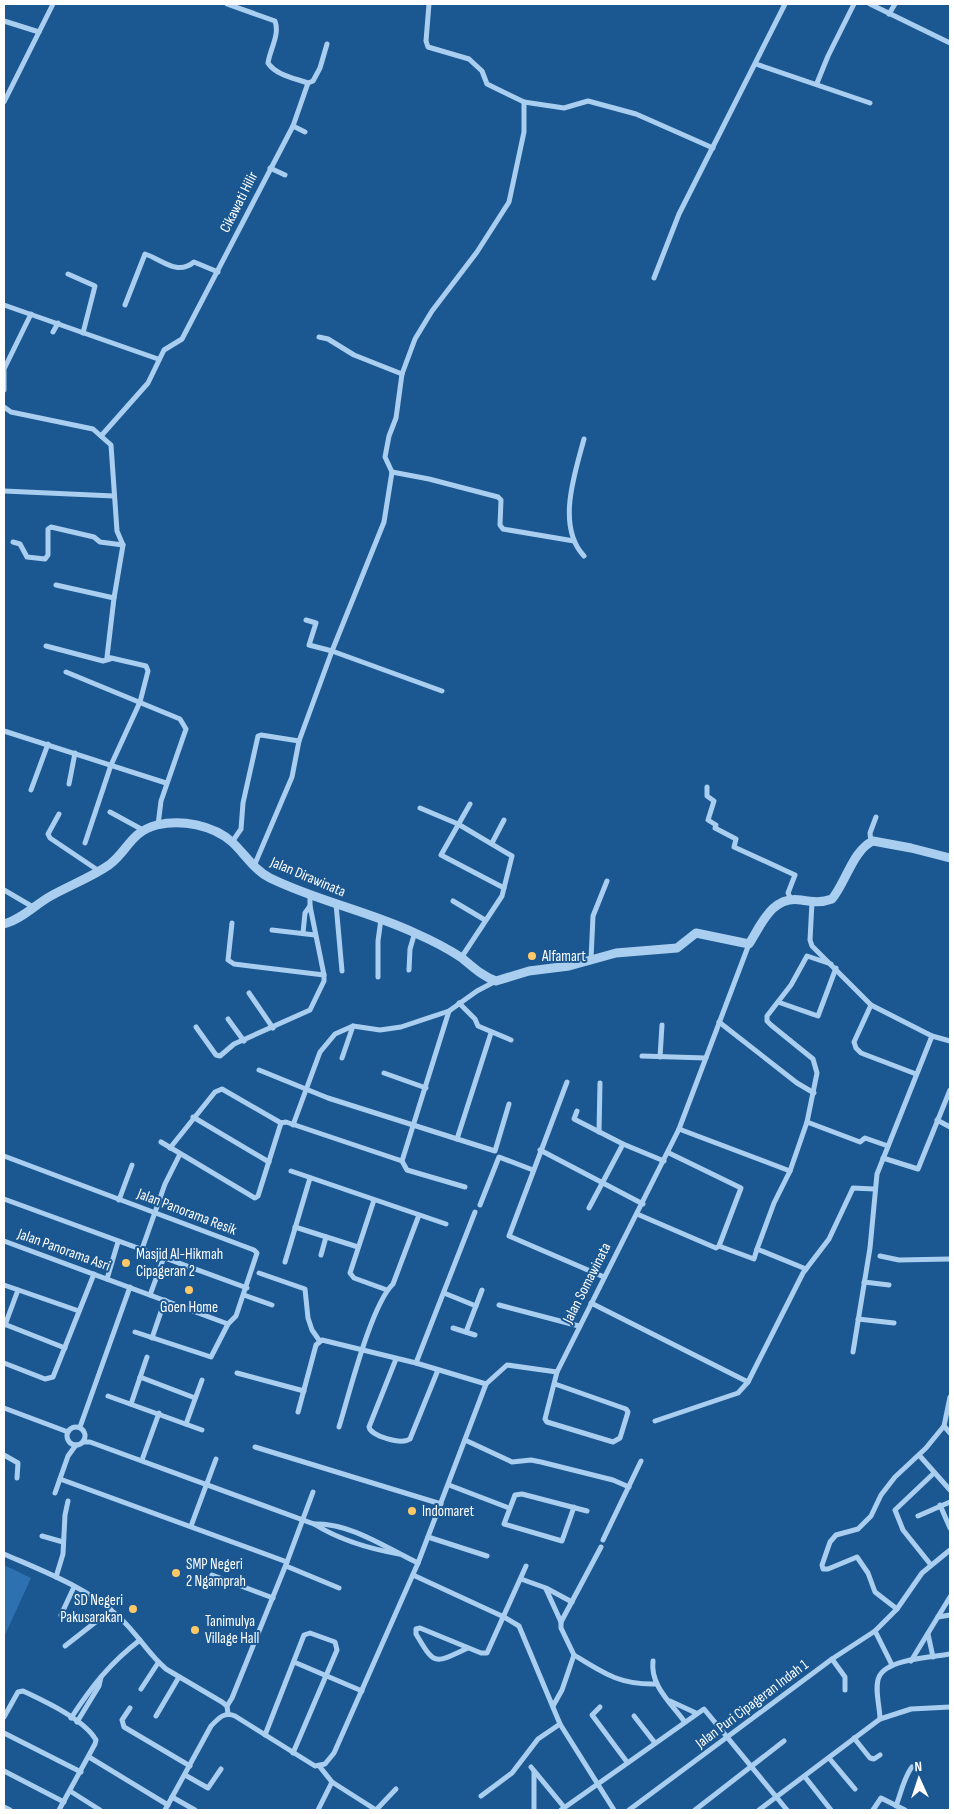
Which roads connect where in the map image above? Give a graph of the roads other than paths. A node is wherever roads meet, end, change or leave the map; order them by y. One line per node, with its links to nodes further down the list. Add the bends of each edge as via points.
1 (53, 4): 10 (street)
2 (227, 4): 14 (street, via 275,21 277,34 268,62 272,68)
3 (428, 4): 17 (street, via 428,47 469,59 482,71 487,84)
4 (785, 4): 13 (street)
5 (854, 4): 15 (street)
6 (870, 4): 8 (street)
7 (895, 4): 8 (street)
8 (890, 14): 11 (street)
9 (4, 21): 10 (street)
10 (39, 32): 16 (street)
11 (950, 43)
12 (327, 44): 14 (street, Cikawati Hilir, via 320,68 313,81)
13 (756, 64): 15 (street); 21 (street)
14 (308, 83): 19 (street, Cikawati Hilir)
15 (818, 83): 18 (street)
16 (4, 102)
17 (524, 102): 21 (street, via 564,108 588,101 636,114); 36 (street, via 524,132 509,202 415,339)
18 (870, 102)
19 (293, 126): 20 (street); 22 (street, Cikawati Hilir)
20 (305, 132)
21 (713, 148): 26 (street, via 679,214)
22 (270, 168): 23 (street); 24 (street, Cikawati Hilir)
23 (285, 175)
24 (218, 272): 27 (street, via 194,262 183,269 175,268 145,254); 34 (street, Cikawati Hilir, via 182,340 168,346)
25 (68, 274): 32 (street, via 95,286)
26 (654, 278)
27 (125, 304)
28 (4, 305): 29 (street)
29 (32, 314): 30 (street); 35 (street)
30 (58, 323): 31 (street); 32 (street)
31 (53, 332)
32 (83, 333): 34 (street)
33 (319, 336): 36 (street, via 354,355)
34 (158, 359): 39 (street, Cikawati Hilir, via 138,398)
35 (4, 366): 37 (street)
36 (402, 374): 41 (street, via 396,418 385,457)
37 (4, 390)
38 (4, 407): 39 (street, via 11,412 93,429)
39 (101, 436): 43 (street, via 111,443)
40 (584, 439): 44 (street, via 570,506)
41 (392, 472): 44 (street, via 498,496 502,500 500,525 503,529); 52 (street, via 384,522)
42 (4, 491): 43 (street)
43 (114, 496): 46 (street, via 117,532)
44 (574, 541): 47 (street)
45 (13, 542): 46 (street, via 20,544 26,557 45,559 48,555 48,529 51,527 94,537 100,542)
46 (123, 545): 49 (street)
47 (584, 556)
48 (56, 584): 49 (street)
49 (114, 598): 53 (street, via 107,657)
50 (306, 620): 52 (street, via 316,623 309,645)
51 (46, 646): 53 (street, via 103,661)
52 (332, 651): 55 (street); 58 (street)
53 (110, 659): 56 (street, via 146,666 148,671)
54 (66, 672): 56 (street)
55 (442, 691)
56 (140, 702): 61 (street); 62 (street, via 180,719 186,729)
57 (4, 731): 59 (street)
58 (300, 741): 75 (street, via 258,736 243,804 241,829); 80 (street, via 292,777)
59 (48, 744): 60 (street); 65 (street)
60 (75, 753): 61 (street); 63 (street)
61 (111, 764): 62 (street); 77 (street)
62 (166, 782): 73 (street)
63 (69, 784)
64 (707, 787): 86 (street, via 707,796 714,801 708,820 716,825 715,828 736,839 734,848 795,875 788,893)
65 (31, 790)
66 (470, 804): 72 (street)
67 (420, 808): 72 (street)
68 (110, 812): 74 (street)
69 (59, 814): 81 (street, via 48,834 50,838)
70 (876, 817): 76 (street, via 870,833)
71 (504, 820): 78 (street)
72 (458, 824): 78 (street); 83 (street, via 441,856)
73 (158, 825): 74 (street, Jalan Dirawinata); 75 (street, Jalan Dirawinata, via 206,827)
74 (143, 830): 81 (street, Jalan Dirawinata, via 135,834)
75 (232, 842): 80 (street, Jalan Dirawinata)
76 (871, 842): 79 (street, via 885,842); 88 (street, via 858,855 832,899)
77 (85, 843)
78 (492, 843): 83 (street, via 512,856)
79 (950, 858)
80 (254, 866): 85 (street, Jalan Dirawinata, via 269,877)
81 (100, 871): 91 (street, Jalan Dirawinata)
82 (607, 881): 102 (street, via 593,916)
83 (504, 888): 93 (street)
84 (4, 890): 91 (street)
85 (310, 895): 89 (street, Jalan Dirawinata); 90 (street)
86 (791, 899): 88 (street); 100 (street, via 774,907)
87 (453, 901): 93 (street)
88 (812, 902): 103 (street, via 810,940)
89 (336, 904): 92 (street, Jalan Dirawinata); 106 (street)
90 (310, 906): 98 (street); 99 (street)
91 (34, 907): 95 (street, Jalan Dirawinata)
92 (381, 919): 97 (street, Jalan Dirawinata); 108 (street)
93 (486, 920): 101 (street)
94 (232, 923): 107 (street, via 228,960 234,964)
95 (4, 924)
96 (272, 930): 98 (street)
97 (415, 932): 101 (street, Jalan Dirawinata); 105 (street)
98 (303, 934): 99 (street)
99 (315, 934): 107 (street)
100 (749, 944): 102 (street, via 696,933 677,948 633,951); 116 (street, Jalan Somawinata)
101 (460, 958): 109 (street, Jalan Dirawinata)
102 (591, 959): 109 (street)
103 (831, 964): 104 (street); 111 (street, via 808,956)
104 (836, 968): 111 (street, via 818,1016); 113 (street)
105 (409, 970)
106 (342, 971)
107 (324, 975): 120 (street, via 310,1010)
108 (378, 977)
109 (496, 981): 112 (street)
110 (249, 993): 120 (street)
111 (778, 1002): 138 (street, via 769,1012 767,1021 817,1065)
112 (459, 1003): 114 (street); 121 (street, via 475,1018 478,1026)
113 (871, 1005): 122 (street); 132 (street, via 854,1042 856,1048 861,1053)
114 (448, 1011): 118 (street, via 387,1030); 135 (street)
115 (228, 1019): 123 (street)
116 (719, 1022): 129 (street, Jalan Somawinata); 138 (street)
117 (662, 1025): 127 (street)
118 (353, 1026): 128 (street); 136 (street, via 330,1038 320,1052)
119 (196, 1027): 123 (street, via 218,1056)
120 (273, 1028): 123 (street)
121 (491, 1032): 124 (street); 150 (street)
122 (932, 1036): 125 (street); 132 (street)
123 (244, 1040)
124 (510, 1040)
125 (950, 1041)
126 (642, 1056): 127 (street)
127 (660, 1057): 129 (street)
128 (342, 1058)
129 (706, 1058): 148 (street, Jalan Somawinata)
130 (259, 1070): 136 (street)
131 (384, 1073): 135 (street)
132 (916, 1074): 153 (street)
133 (567, 1082): 155 (street)
134 (600, 1083): 149 (street)
135 (426, 1088): 146 (street)
136 (306, 1089): 145 (street); 146 (street)
137 (950, 1090): 142 (street)
138 (814, 1093): 143 (street)
139 (509, 1104): 150 (street, via 495,1152)
140 (577, 1111): 149 (street, via 573,1118)
141 (193, 1117): 144 (street, via 215,1092 222,1089); 154 (street); 162 (street)
142 (937, 1120): 147 (street); 159 (street, via 918,1169)
143 (807, 1122): 153 (street, via 860,1142 865,1138); 166 (street)
144 (281, 1123): 145 (street); 162 (street)
145 (293, 1125): 160 (street)
146 (413, 1126): 150 (street); 160 (street)
147 (950, 1127)
148 (679, 1129): 156 (street, Jalan Somawinata); 166 (street)
149 (599, 1132): 152 (street)
150 (457, 1139)
151 (161, 1142): 154 (street)
152 (623, 1144): 161 (street); 168 (street)
153 (888, 1146): 159 (street)
154 (170, 1148): 157 (street)
155 (540, 1150): 164 (street); 168 (street)
156 (668, 1153): 161 (street, Jalan Somawinata); 186 (street, via 741,1188)
157 (180, 1154): 162 (street, via 254,1198 258,1196); 177 (street)
158 (4, 1156): 172 (street, Jalan Panorama Resik)
159 (883, 1158): 170 (street)
160 (402, 1161): 169 (street, via 407,1170)
161 (664, 1161): 174 (street, Jalan Somawinata)
162 (269, 1162)
163 (132, 1165): 172 (street)
164 (533, 1170): 175 (street, via 499,1157); 198 (street, via 509,1236)
165 (291, 1171): 167 (street)
166 (790, 1171): 189 (street)
167 (310, 1178): 173 (street); 182 (street)
168 (603, 1182): 174 (street); 176 (street)
169 (465, 1187)
170 (874, 1189): 195 (street, via 853,1188 830,1239); 200 (street)
171 (4, 1199): 185 (street)
172 (119, 1200): 177 (street, Jalan Panorama Resik)
173 (374, 1200): 180 (street); 187 (street)
174 (643, 1204): 179 (street, Jalan Somawinata)
175 (480, 1205)
176 (589, 1208)
177 (154, 1212): 188 (street); 204 (street, Jalan Panorama Resik, via 254,1250 257,1257)
178 (475, 1212): 208 (street)
179 (637, 1214): 186 (street, via 716,1248); 198 (street, Jalan Somawinata)
180 (419, 1215): 181 (street); 206 (street, via 393,1284)
181 (446, 1224)
182 (295, 1227): 183 (street); 194 (street)
183 (326, 1237): 187 (street); 190 (street)
184 (4, 1241): 197 (street, Jalan Panorama Asri)
185 (118, 1242): 188 (street); 199 (street)
186 (719, 1246): 189 (street, via 754,1259)
187 (358, 1248): 206 (street, via 350,1273 352,1276)
188 (142, 1249): 192 (street)
189 (757, 1249): 195 (street)
190 (321, 1254)
191 (880, 1256): 193 (street, via 899,1260)
192 (164, 1257): 204 (street); 209 (street)
193 (950, 1260)
194 (284, 1262)
195 (806, 1269): 240 (street)
196 (259, 1273): 227 (street, via 305,1289 308,1318)
197 (94, 1274): 199 (street, Jalan Panorama Asri); 216 (street)
198 (604, 1277): 212 (street, Jalan Somawinata)
199 (107, 1278): 203 (street, Jalan Panorama Asri)
200 (864, 1282): 202 (street); 217 (street)
201 (4, 1285): 205 (street)
202 (889, 1285)
203 (130, 1287): 209 (street, Jalan Panorama Asri); 254 (street)
204 (247, 1288): 210 (street, Jalan Panorama Resik)
205 (18, 1290): 216 (street); 219 (street)
206 (387, 1290): 229 (street)
207 (482, 1290): 215 (street)
208 (444, 1293): 215 (street); 234 (street)
209 (150, 1294): 211 (street, Jalan Panorama Asri)
210 (244, 1295): 214 (street); 220 (street, Jalan Panorama Resik, via 236,1316)
211 (165, 1300): 220 (street, Jalan Panorama Asri); 226 (street)
212 (591, 1303): 221 (street, Jalan Somawinata); 240 (street)
213 (499, 1304): 221 (street)
214 (272, 1305)
215 (476, 1306): 224 (street)
216 (80, 1311): 228 (street)
217 (858, 1319): 218 (street); 230 (street)
218 (894, 1323)
219 (4, 1324): 228 (street)
220 (228, 1324): 226 (street, Jalan Panorama Resik, via 214,1355 206,1357)
221 (579, 1326): 236 (street, Jalan Somawinata)
222 (454, 1328): 224 (street)
223 (134, 1332): 226 (street)
224 (466, 1332): 225 (street)
225 (475, 1335)
226 (152, 1338)
227 (319, 1340): 229 (street); 243 (street)
228 (65, 1348): 233 (street, via 51,1379)
229 (363, 1352): 232 (street); 255 (street)
230 (854, 1352)
231 (147, 1357): 238 (street)
232 (396, 1359): 234 (street); 235 (street, via 368,1427 372,1433 399,1442 410,1439)
233 (4, 1363)
234 (416, 1363): 235 (street)
235 (438, 1370): 241 (street)
236 (557, 1372): 241 (street, via 507,1365); 242 (street, Jalan Somawinata)
237 (237, 1373): 243 (street)
238 (140, 1377): 246 (street); 247 (street)
239 (202, 1380): 246 (street)
240 (748, 1382): 251 (street, via 738,1393)
241 (486, 1384): 260 (street)
242 (555, 1384): 242 (street, Jalan Somawinata, via 626,1409 628,1412 620,1438 613,1442 547,1422 545,1419)
243 (304, 1391): 249 (street)
244 (108, 1396): 247 (street)
245 (950, 1396): 253 (street)
246 (195, 1398): 252 (street)
247 (131, 1404): 250 (street)
248 (4, 1408): 258 (street)
249 (298, 1412)
250 (159, 1414): 252 (street); 270 (street)
251 (655, 1421)
252 (186, 1424): 256 (street)
253 (944, 1426): 257 (street); 267 (street)
254 (78, 1427): 258 (street); 259 (street)
255 (339, 1427)
256 (202, 1430)
257 (950, 1433)
258 (67, 1434): 261 (street)
259 (85, 1436): 262 (street); 263 (street)
260 (465, 1440): 276 (street); 277 (street, via 512,1462 541,1462)
261 (69, 1442): 264 (street); 268 (street)
262 (82, 1442): 263 (street); 264 (street)
263 (90, 1442): 270 (street)
264 (76, 1445): 268 (street)
265 (255, 1447): 283 (street)
266 (4, 1455): 273 (street, via 18,1463)
267 (919, 1455): 272 (street); 314 (street, via 895,1477 871,1516 858,1529 836,1535 830,1542 822,1566 828,1569 857,1557 875,1592)
268 (68, 1456): 274 (street)
269 (216, 1459): 275 (street)
270 (142, 1460): 275 (street)
271 (641, 1461): 277 (street)
272 (934, 1473): 278 (street); 302 (street, via 895,1510 903,1530)
273 (17, 1478)
274 (60, 1479): 280 (street); 290 (street)
275 (207, 1484): 289 (street); 290 (street)
276 (449, 1485): 283 (street); 286 (street)
277 (629, 1487): 294 (street)
278 (950, 1490)
279 (313, 1492): 289 (street)
280 (55, 1493)
281 (68, 1501): 295 (street)
282 (950, 1502): 284 (street)
283 (441, 1504): 293 (street)
284 (940, 1505): 288 (street); 291 (street)
285 (574, 1507): 286 (street, via 520,1494 515,1496); 286 (street, via 564,1539 560,1541 504,1525); 287 (street)
286 (509, 1508)
287 (587, 1511)
288 (918, 1516)
289 (302, 1520): 300 (street, via 324,1531); 301 (street)
290 (190, 1526): 301 (street)
291 (950, 1528)
292 (42, 1536): 295 (street)
293 (428, 1537): 299 (street); 300 (street)
294 (603, 1540)
295 (63, 1542): 306 (street)
296 (600, 1547): 313 (street)
297 (950, 1550): 302 (street, Jalan Puri Cipageran Indah 1)
298 (4, 1554): 306 (street)
299 (487, 1556)
300 (418, 1563): 305 (street)
301 (286, 1564): 309 (street); 311 (street)
302 (931, 1565): 314 (street, Jalan Puri Cipageran Indah 1, via 915,1581)
303 (526, 1566): 307 (street)
304 (212, 1576): 311 (street)
305 (413, 1576): 318 (street); 341 (street)
306 (56, 1577): 308 (street)
307 (521, 1579): 310 (street); 318 (street)
308 (74, 1588): 315 (street); 316 (street)
309 (340, 1588)
310 (546, 1588): 313 (street); 320 (street)
311 (273, 1598): 343 (street)
312 (950, 1598): 319 (street)
313 (572, 1602): 320 (street)
314 (897, 1609): 321 (street, Jalan Puri Cipageran Indah 1)
315 (111, 1610): 323 (street); 324 (street)
316 (61, 1615)
317 (950, 1615): 319 (street)
318 (504, 1617): 325 (street, via 487,1653); 344 (street, via 519,1626)
319 (938, 1617): 322 (street)
320 (561, 1622): 326 (street)
321 (875, 1631): 329 (street, Jalan Puri Cipageran Indah 1); 334 (street)
322 (928, 1634): 328 (street); 331 (street)
323 (140, 1640): 333 (street); 335 (street)
324 (65, 1646)
325 (468, 1648): 325 (street, via 445,1658 433,1659 416,1629)
326 (574, 1654): 338 (street, via 610,1678); 344 (street)
327 (950, 1654): 328 (street)
328 (933, 1657): 331 (street)
329 (832, 1659): 340 (street, via 845,1677); 361 (street, Jalan Puri Cipageran Indah 1)
330 (653, 1661): 338 (street)
331 (911, 1661): 334 (street)
332 (294, 1662): 336 (street); 336 (street, via 307,1633 335,1642 337,1650); 359 (street)
333 (158, 1663): 337 (street); 339 (street)
334 (892, 1664): 354 (street, via 879,1677)
335 (101, 1676): 353 (street); 356 (street, via 99,1686)
336 (326, 1676): 341 (street); 364 (street)
337 (179, 1677): 343 (street); 350 (street)
338 (656, 1684): 342 (street)
339 (141, 1689)
340 (845, 1690)
341 (362, 1691): 370 (street, via 334,1753)
342 (669, 1701): 348 (street); 355 (street)
343 (227, 1706): 349 (street)
344 (553, 1706): 357 (street)
345 (600, 1707): 368 (street, via 592,1715)
346 (950, 1707): 354 (street, via 911,1709)
347 (130, 1708): 369 (street, via 122,1720 124,1727)
348 (696, 1713): 355 (street); 361 (street, via 704,1709)
349 (228, 1714): 359 (street); 369 (street, via 211,1726)
350 (156, 1716)
351 (634, 1716): 363 (street)
352 (4, 1717): 353 (street, via 20,1690)
353 (71, 1718): 356 (street)
354 (880, 1719): 360 (street)
355 (684, 1721): 363 (street)
356 (77, 1722): 366 (street, via 96,1740)
357 (560, 1724): 379 (street); 383 (street, via 538,1739 512,1773)
358 (4, 1733): 375 (street)
359 (265, 1735): 364 (street)
360 (854, 1738): 365 (street, via 870,1758); 367 (street)
361 (728, 1739): 371 (street); 399 (street, Jalan Puri Cipageran Indah 1)
362 (784, 1741): 371 (street)
363 (655, 1742): 368 (street)
364 (293, 1753): 370 (street)
365 (880, 1755)
366 (89, 1757): 375 (street); 389 (street)
367 (829, 1758): 377 (street); 381 (street)
368 (627, 1762): 379 (street)
369 (190, 1766): 376 (street)
370 (320, 1766): 378 (street)
371 (751, 1767): 384 (street); 400 (street)
372 (912, 1767): 387 (street, via 906,1774)
373 (221, 1769): 376 (street, via 208,1788)
374 (4, 1771): 386 (street)
375 (81, 1772): 382 (street)
376 (185, 1775): 385 (street)
377 (805, 1777): 384 (street); 403 (street)
378 (332, 1782): 395 (street); 396 (street)
379 (597, 1784): 390 (street); 398 (street)
380 (396, 1789): 396 (street)
381 (855, 1789)
382 (70, 1791): 386 (street); 393 (street)
383 (481, 1796)
384 (776, 1796): 401 (street); 402 (street)
385 (172, 1797): 389 (street); 394 (street)
386 (64, 1802): 392 (street)
387 (896, 1806): 404 (street, via 881,1798); 405 (street)
388 (4, 1807): 391 (street)
389 (166, 1808)
390 (562, 1809): 397 (street, via 532,1769)
391 (10, 1810)
392 (59, 1810)
393 (100, 1810)
394 (195, 1810)
395 (318, 1810)
396 (376, 1810)
397 (534, 1810)
398 (614, 1810)
399 (629, 1810)
400 (695, 1810)
401 (759, 1810)
402 (787, 1810)
403 (831, 1810)
404 (873, 1810)
405 (905, 1810)

